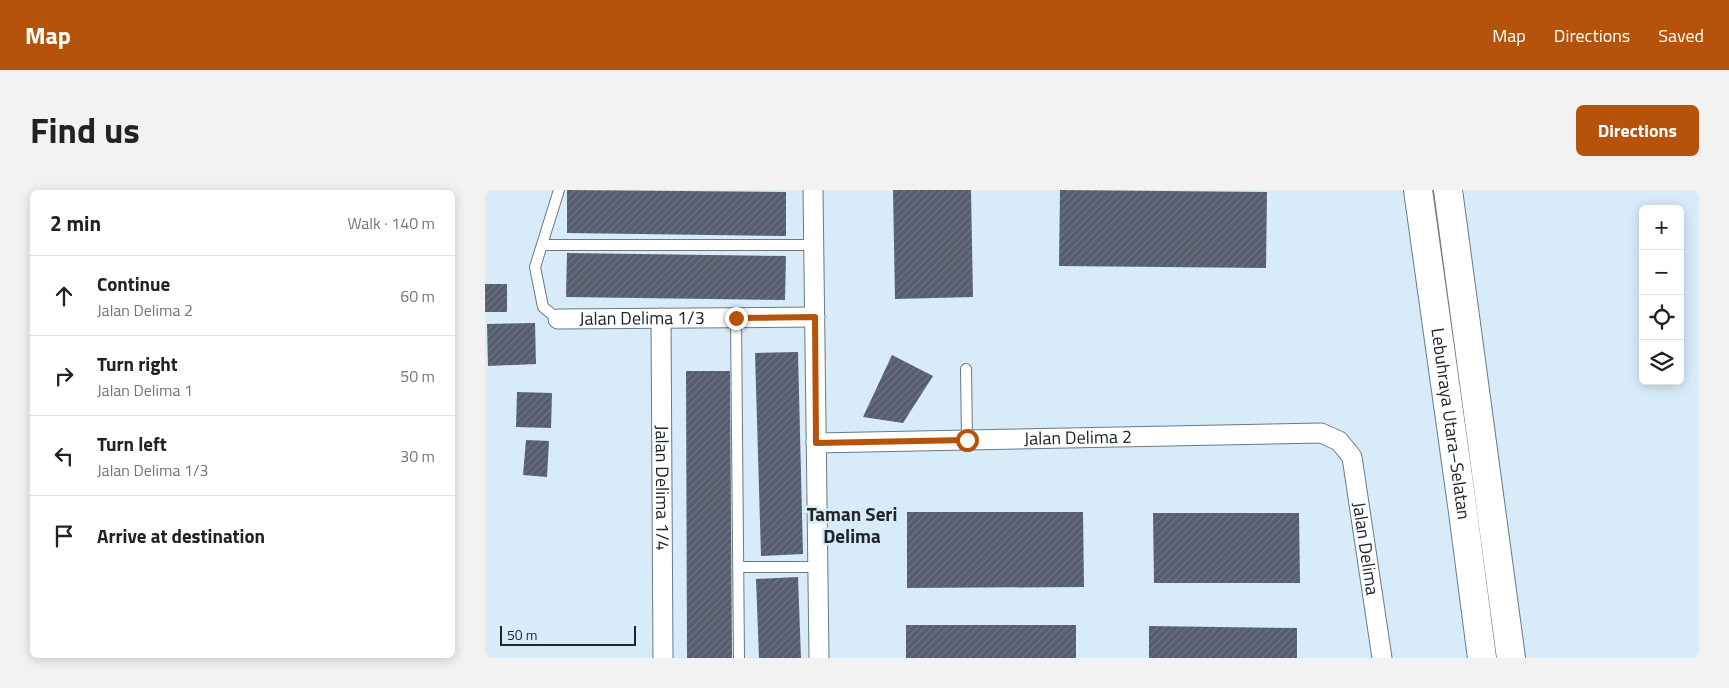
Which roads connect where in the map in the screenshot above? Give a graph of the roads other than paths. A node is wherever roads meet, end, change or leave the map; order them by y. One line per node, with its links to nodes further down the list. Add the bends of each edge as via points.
1 (559, 190): 5 (lane)
2 (813, 190): 6 (street)
3 (1418, 190): 21 (highway, Lebuhraya Utara–Selatan)
4 (1448, 190): 22 (highway, Lebuhraya Utara–Selatan)
5 (542, 245): 6 (lane); 10 (lane, via 535,267 543,307)
6 (814, 246): 7 (street)
7 (815, 317): 9 (street, Jalan Delima 1/3); 14 (street)
8 (661, 318): 9 (street, Jalan Delima 1/3); 10 (street, Jalan Delima 1/3); 17 (street, Jalan Delima 1/4)
9 (736, 318): 15 (lane)
10 (558, 319)
11 (966, 369): 12 (lane)
12 (967, 440): 13 (street, Jalan Delima 2, via 1321,433); 14 (street, Jalan Delima 2)
13 (1339, 442): 20 (street, Jalan Delima, via 1352,458)
14 (816, 443): 16 (street)
15 (739, 567): 16 (lane); 18 (lane)
16 (818, 567): 19 (street)
17 (663, 658)
18 (739, 658)
19 (819, 658)
20 (1383, 658)
21 (1482, 658)
22 (1511, 658)

